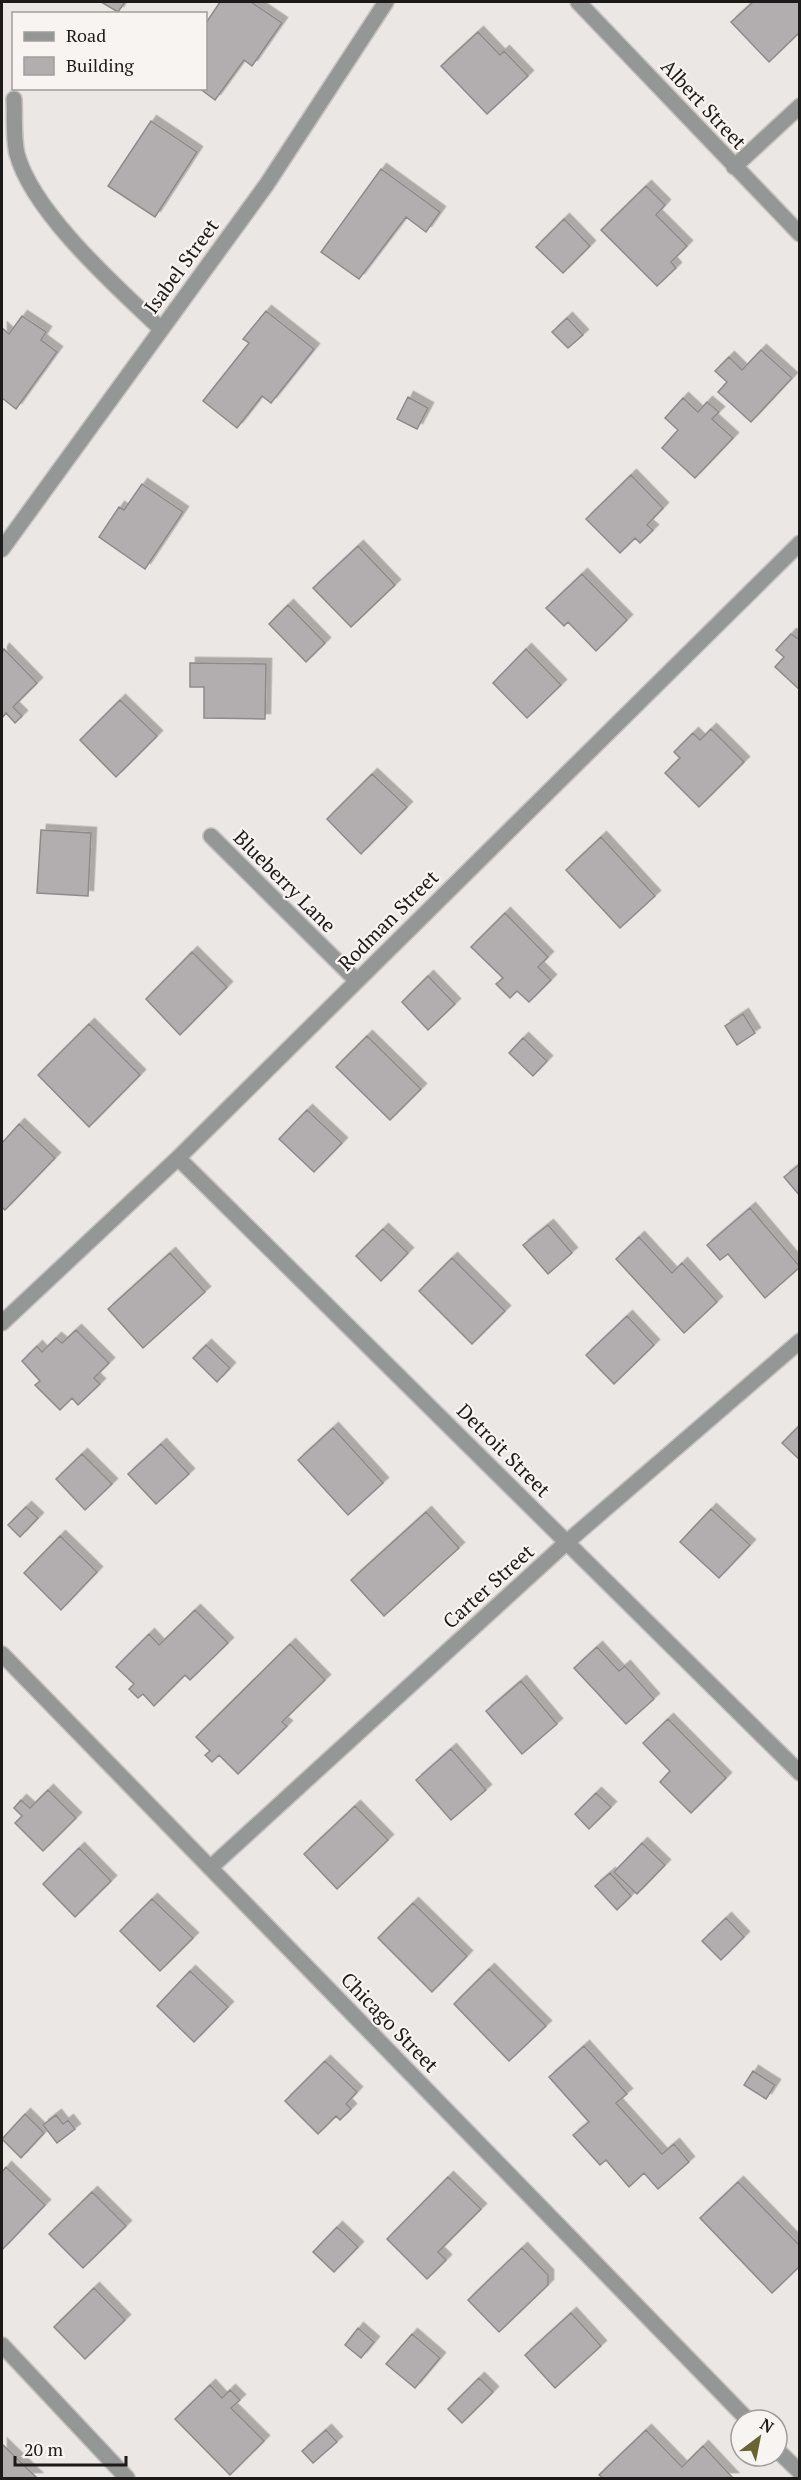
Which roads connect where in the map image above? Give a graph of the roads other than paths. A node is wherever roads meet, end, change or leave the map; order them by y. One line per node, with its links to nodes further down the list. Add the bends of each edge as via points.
1 (386, 2): 7 (street, Isabel Street, via 267,184)
2 (578, 2): 5 (street, Albert Street)
3 (14, 99): 7 (street, via 17,153 33,187 60,226)
4 (800, 106): 5 (street)
5 (734, 166): 6 (street, Albert Street)
6 (800, 234)
7 (161, 329): 9 (street, Isabel Street)
8 (800, 543): 11 (street, Rodman Street)
9 (2, 549)
10 (211, 836): 11 (street, Blueberry Lane)
11 (357, 980): 12 (street, Rodman Street)
12 (178, 1158): 13 (street, Rodman Street); 15 (street, Detroit Street)
13 (2, 1323)
14 (800, 1341): 15 (street, Carter Street)
15 (567, 1542): 17 (street, Detroit Street); 18 (street, Carter Street)
16 (2, 1654): 18 (street, Chicago Street)
17 (800, 1773)
18 (210, 1868): 20 (street, Chicago Street)
19 (2, 2345): 23 (street)
20 (736, 2408)
21 (789, 2461): 22 (street)
22 (800, 2472)
23 (127, 2478)

